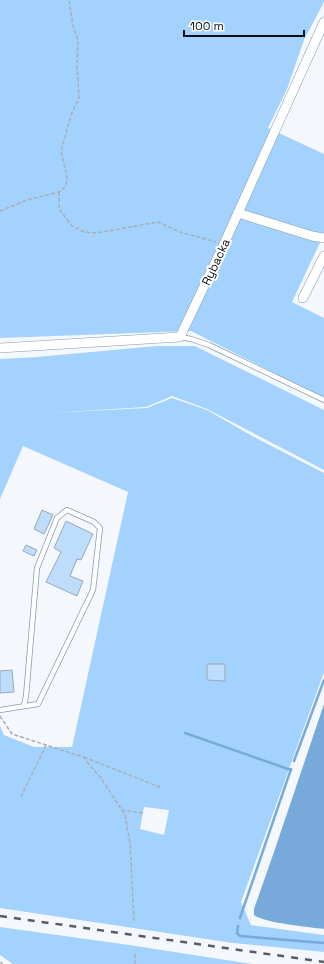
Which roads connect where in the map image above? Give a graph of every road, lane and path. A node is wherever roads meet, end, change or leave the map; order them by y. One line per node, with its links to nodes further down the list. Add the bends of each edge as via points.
1 (69, 0): 3 (path, via 78,40 79,98 61,151 68,176 66,186)
2 (324, 22): 5 (street, Rybacka)
3 (59, 192): 4 (path, via 27,200); 7 (path, via 59,209 72,226 84,232 97,233 158,222 180,232)
4 (0, 211)
5 (238, 213): 6 (street); 7 (street, Rybacka)
6 (324, 238)
7 (224, 244): 10 (street, Rybacka)
8 (324, 256): 9 (street)
9 (303, 298)
10 (180, 337): 11 (street); 12 (lane, via 209,345)
11 (0, 348)
12 (324, 400)
13 (24, 706): 13 (lane, via 38,704 93,590 100,528 94,522 67,510 57,518 37,568); 14 (lane)
14 (0, 710)
15 (0, 716): 16 (path, via 12,734)
16 (46, 745): 17 (path); 19 (path)
17 (83, 757): 18 (path); 20 (path, via 102,778)
18 (162, 788)
19 (21, 797)
20 (121, 810): 21 (path); 22 (path, via 125,815 130,843)
21 (143, 814)
22 (134, 922)
23 (135, 954): 26 (path)
24 (0, 962): 25 (path)
25 (3, 964)
26 (135, 964)

